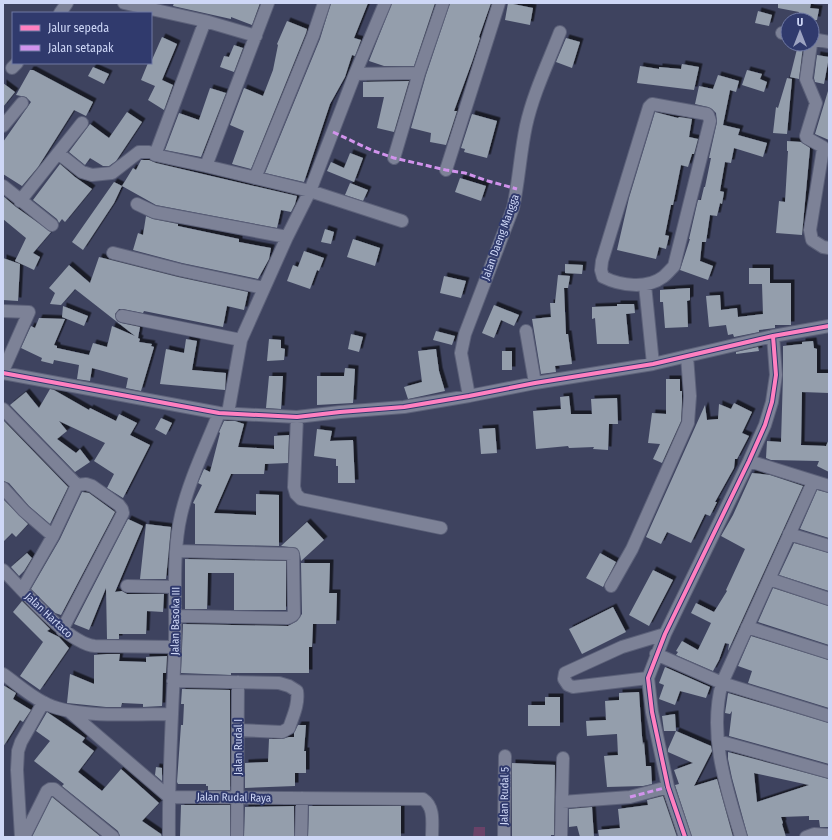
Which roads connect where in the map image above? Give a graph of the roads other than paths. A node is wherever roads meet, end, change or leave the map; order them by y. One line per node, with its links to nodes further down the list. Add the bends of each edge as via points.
1 (67, 3): 8 (street)
2 (124, 3): 9 (street)
3 (268, 3): 11 (street)
4 (324, 3): 23 (street)
5 (385, 3): 14 (street, Jalan Basoka III)
6 (443, 3): 13 (street)
7 (499, 3): 22 (street)
8 (61, 12)
9 (205, 21): 11 (street); 21 (street, via 155,155)
10 (560, 32): 45 (street, Jalan Daeng Mangga, via 526,125 513,208 465,334 461,353)
11 (256, 36): 21 (street)
12 (810, 52): 31 (street, via 806,79 816,103 806,136 823,147 810,230 812,240)
13 (418, 72): 14 (street); 20 (street)
14 (355, 74): 25 (street, Jalan Basoka III)
15 (22, 103): 17 (street)
16 (82, 123): 19 (street)
17 (3, 126)
18 (149, 152): 19 (street, via 139,152 112,173 92,175 82,172)
19 (58, 153): 26 (street)
20 (394, 158)
21 (206, 166): 23 (street)
22 (446, 170)
23 (255, 178): 25 (street)
24 (3, 186): 26 (street)
25 (310, 191): 28 (street); 30 (street, Jalan Basoka III)
26 (20, 200): 29 (street)
27 (136, 204): 30 (street, via 154,212)
28 (402, 221)
29 (52, 225)
30 (287, 237): 34 (street, Jalan Basoka III)
31 (829, 248)
32 (113, 253): 34 (street)
33 (645, 285): 33 (street, via 663,277 674,266 710,121 706,114 652,104 649,107 601,270 604,277 613,282); 42 (street)
34 (264, 288): 40 (street, Jalan Basoka III)
35 (3, 311): 43 (street, via 29,312)
36 (122, 316): 40 (street)
37 (829, 326): 39 (street)
38 (526, 331): 44 (street)
39 (773, 336): 41 (street); 49 (street, via 776,375 772,402)
40 (241, 340): 47 (street, Jalan Basoka III)
41 (687, 356): 42 (street); 62 (street, via 690,396 688,423 632,550)
42 (653, 364): 44 (street)
43 (3, 372): 47 (street)
44 (535, 383): 45 (street)
45 (469, 396): 48 (street, via 404,407)
46 (3, 410): 51 (street)
47 (224, 413): 48 (street); 58 (street, Jalan Basoka III, via 186,494 180,517)
48 (297, 418): 54 (street, via 294,487 301,499)
49 (749, 461): 50 (street); 69 (street)
50 (813, 482): 52 (street); 55 (street)
51 (77, 485): 56 (street); 68 (street, via 92,486 120,505 123,513)
52 (829, 486)
53 (3, 488): 56 (street, via 24,511)
54 (441, 528)
55 (790, 534): 57 (street); 60 (street)
56 (53, 536): 64 (street)
57 (829, 546)
58 (177, 551): 63 (street, Jalan Basoka III); 66 (street, via 293,554 294,614 288,618)
59 (3, 570): 64 (street, Jalan Hartaco)
60 (769, 579): 65 (street); 67 (street)
61 (127, 586): 63 (street)
62 (611, 586)
63 (176, 587): 66 (street, Jalan Basoka III)
64 (22, 590): 68 (street, Jalan Hartaco)
65 (829, 599)
66 (176, 616): 70 (street, Jalan Basoka III)
67 (748, 627): 71 (street); 77 (street)
68 (62, 630): 70 (street, Jalan Hartaco, via 88,646)
69 (665, 634): 72 (street); 74 (street, via 622,647 565,673 564,679 573,687)
70 (175, 647): 75 (street, Jalan Basoka III)
71 (829, 653)
72 (656, 654): 74 (street); 77 (street)
73 (3, 674): 78 (street)
74 (648, 678): 87 (street, via 652,712)
75 (173, 681): 76 (street); 80 (street, Jalan Basoka III)
76 (238, 682): 82 (street, Jalan Rudal I); 82 (street, via 279,683 294,688 298,697 287,730)
77 (722, 683): 81 (street); 83 (street, via 717,706)
78 (40, 701): 79 (street); 93 (street, via 18,751)
79 (70, 712): 80 (street); 88 (street)
80 (172, 714): 88 (street, Jalan Basoka III)
81 (829, 716)
82 (238, 730): 89 (street, Jalan Rudal I)
83 (718, 741): 86 (street); 102 (street, via 724,779)
84 (505, 756): 99 (street, Jalan Rudal 5)
85 (563, 758): 91 (street)
86 (829, 772)
87 (668, 787): 91 (street, via 630,797); 101 (street)
88 (169, 797): 89 (street, Jalan Rudal Raya); 95 (street, Jalan Basoka III)
89 (238, 797): 90 (street, Jalan Rudal Raya); 96 (street, Jalan Rudal I)
90 (302, 798): 97 (street); 98 (street, Jalan Rudal Raya, via 423,799 432,809)
91 (562, 802): 100 (street)
92 (829, 835): 103 (street, via 814,834)
93 (22, 837): 94 (street, via 46,791 50,789 54,789)
94 (114, 837)
95 (169, 837)
96 (237, 837)
97 (301, 837)
98 (432, 837)
99 (504, 837)
100 (562, 837)
101 (685, 837)
102 (741, 837)
103 (806, 837)

